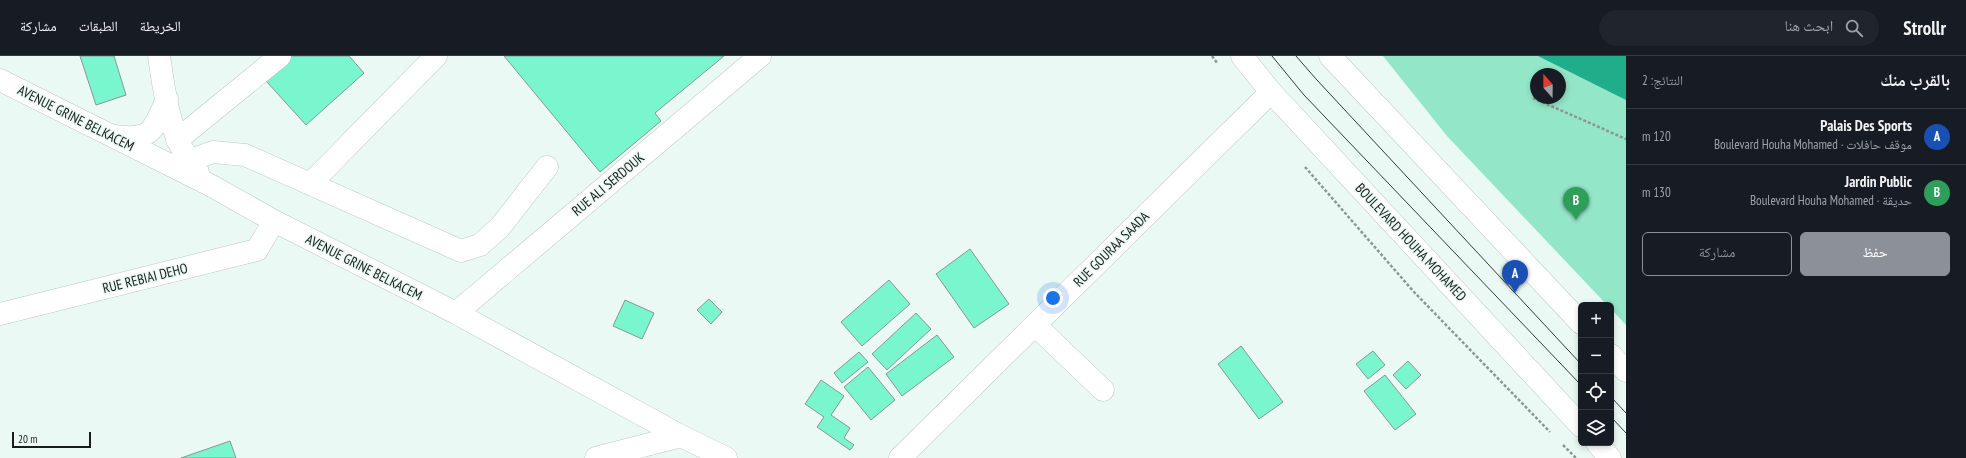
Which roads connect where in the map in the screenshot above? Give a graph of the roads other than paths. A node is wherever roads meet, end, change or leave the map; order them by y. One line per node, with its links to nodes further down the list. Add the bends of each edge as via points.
1 (159, 56): 9 (street)
2 (280, 56): 11 (street)
3 (436, 56): 14 (street)
4 (760, 56): 17 (street, RUE ALI SERDOUK)
5 (1242, 56): 8 (street, BOULEVARD HOUHA MOHAMED)
6 (1330, 56): 19 (street)
7 (0, 80): 10 (street, AVENUE GRINE BELKACEM)
8 (1271, 92): 20 (street, RUE GOURAA SAADA); 24 (street, BOULEVARD HOUHA MOHAMED)
9 (167, 99): 10 (street, via 151,131 130,138); 11 (street)
10 (109, 135): 15 (street, AVENUE GRINE BELKACEM)
11 (177, 140): 12 (street)
12 (188, 161): 14 (street, via 213,152 245,154); 15 (street)
13 (547, 167): 14 (street, via 500,227 480,244 461,251)
14 (310, 184)
15 (210, 185): 16 (street, AVENUE GRINE BELKACEM)
16 (274, 221): 17 (street, AVENUE GRINE BELKACEM); 18 (street, RUE REBIAI DEHO, via 257,250)
17 (456, 313): 25 (street, AVENUE GRINE BELKACEM)
18 (0, 314)
19 (1578, 320)
20 (1035, 325): 23 (street); 29 (street, RUE GOURAA SAADA)
21 (1614, 358): 22 (street)
22 (1626, 371)
23 (1103, 390)
24 (1578, 423)
25 (681, 436): 27 (street); 28 (street, AVENUE GRINE BELKACEM)
26 (1600, 446): 30 (street)
27 (596, 458)
28 (726, 458)
29 (900, 458)
30 (1610, 458)

